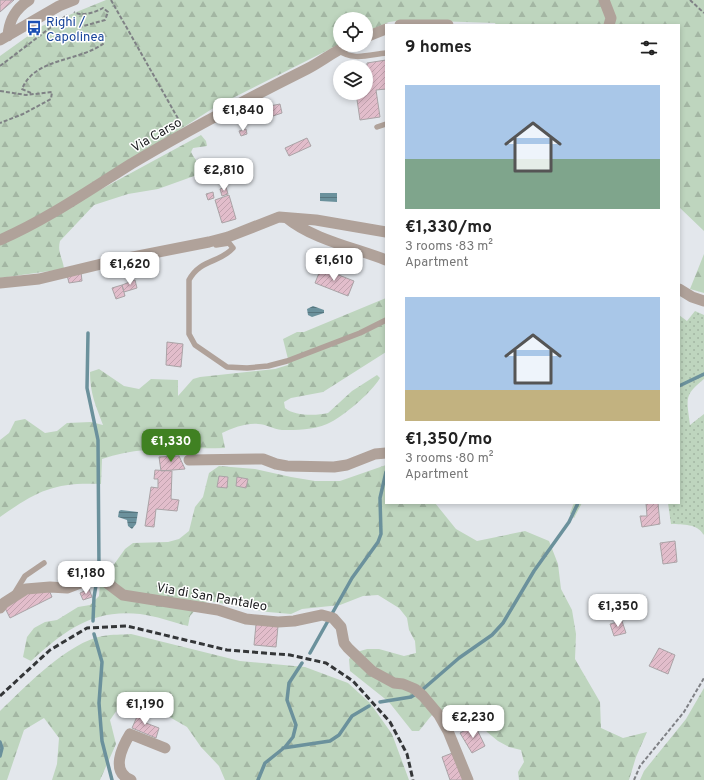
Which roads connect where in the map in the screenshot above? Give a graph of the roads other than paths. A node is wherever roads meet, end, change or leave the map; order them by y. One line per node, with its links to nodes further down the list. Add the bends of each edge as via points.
1 (29, 0): 7 (street, via 12,15)
2 (604, 0): 4 (street, via 611,18)
3 (73, 5): 7 (street, via 31,21)
4 (609, 24)
5 (385, 29): 6 (street)
6 (373, 34)
7 (4, 38)
8 (335, 52): 15 (street, Via Carso, via 319,63 236,104 28,227)
9 (341, 52): 10 (lane, via 346,56 355,57)
10 (385, 53)
11 (385, 124): 12 (lane)
12 (377, 127)
13 (286, 217): 14 (street); 16 (street, via 273,218 228,237); 17 (street, via 295,225 312,233)
14 (385, 232)
15 (0, 240)
16 (181, 247): 18 (street, via 39,279); 21 (lane, via 186,250 229,243 232,245 230,251 195,270 189,280 189,334 195,345 227,367 268,366 287,361 360,333)
17 (385, 260)
18 (0, 283)
19 (680, 290): 20 (street)
20 (704, 302)
21 (385, 320)
22 (385, 453): 23 (street, via 334,467 287,466 263,459)
23 (189, 460)
24 (44, 563): 25 (lane, via 25,576)
25 (12, 598): 26 (street, Via di San Pantaleo); 29 (street, Via di San Pantaleo, via 26,590 67,588 98,576 123,595 218,610 246,619 278,622 328,615 338,622 344,643 372,671 394,683 415,689 423,696 448,731)
26 (0, 608)
27 (165, 748): 28 (street, via 130,734 121,750 119,760 121,770 127,779)
28 (131, 780)
29 (468, 780)

